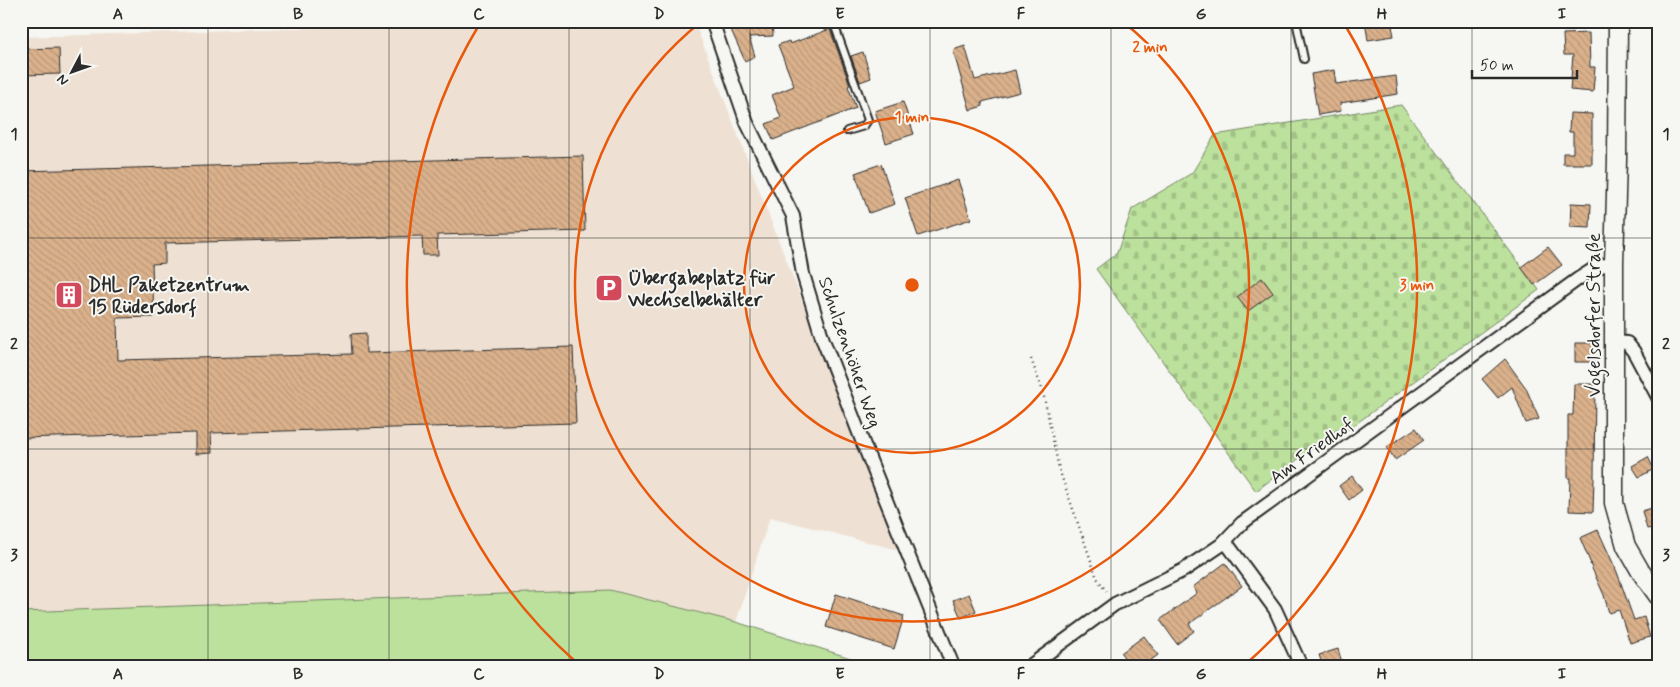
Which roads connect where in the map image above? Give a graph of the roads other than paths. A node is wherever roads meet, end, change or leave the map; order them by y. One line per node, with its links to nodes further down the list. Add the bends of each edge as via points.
1 (712, 21): 12 (street, Schulzenhöher Weg, via 747,123 793,216 803,274 823,340)
2 (834, 21): 6 (lane, via 868,120 864,126)
3 (1296, 21): 5 (lane)
4 (1618, 21): 7 (street, Vogelsdorfer Straße)
5 (1304, 58)
6 (847, 131)
7 (1614, 263): 8 (street, Vogelsdorfer Straße); 10 (street, Am Friedhof, via 1597,267 1578,279 1242,523)
8 (1614, 342): 9 (street, via 1627,343); 11 (street, Vogelsdorfer Straße, via 1614,503 1626,546)
9 (1659, 399)
10 (1225, 541): 13 (street, Am Friedhof, via 1184,570 1115,604); 14 (street, via 1275,609)
11 (1659, 597)
12 (953, 666)
13 (1030, 666)
14 (1301, 666)

